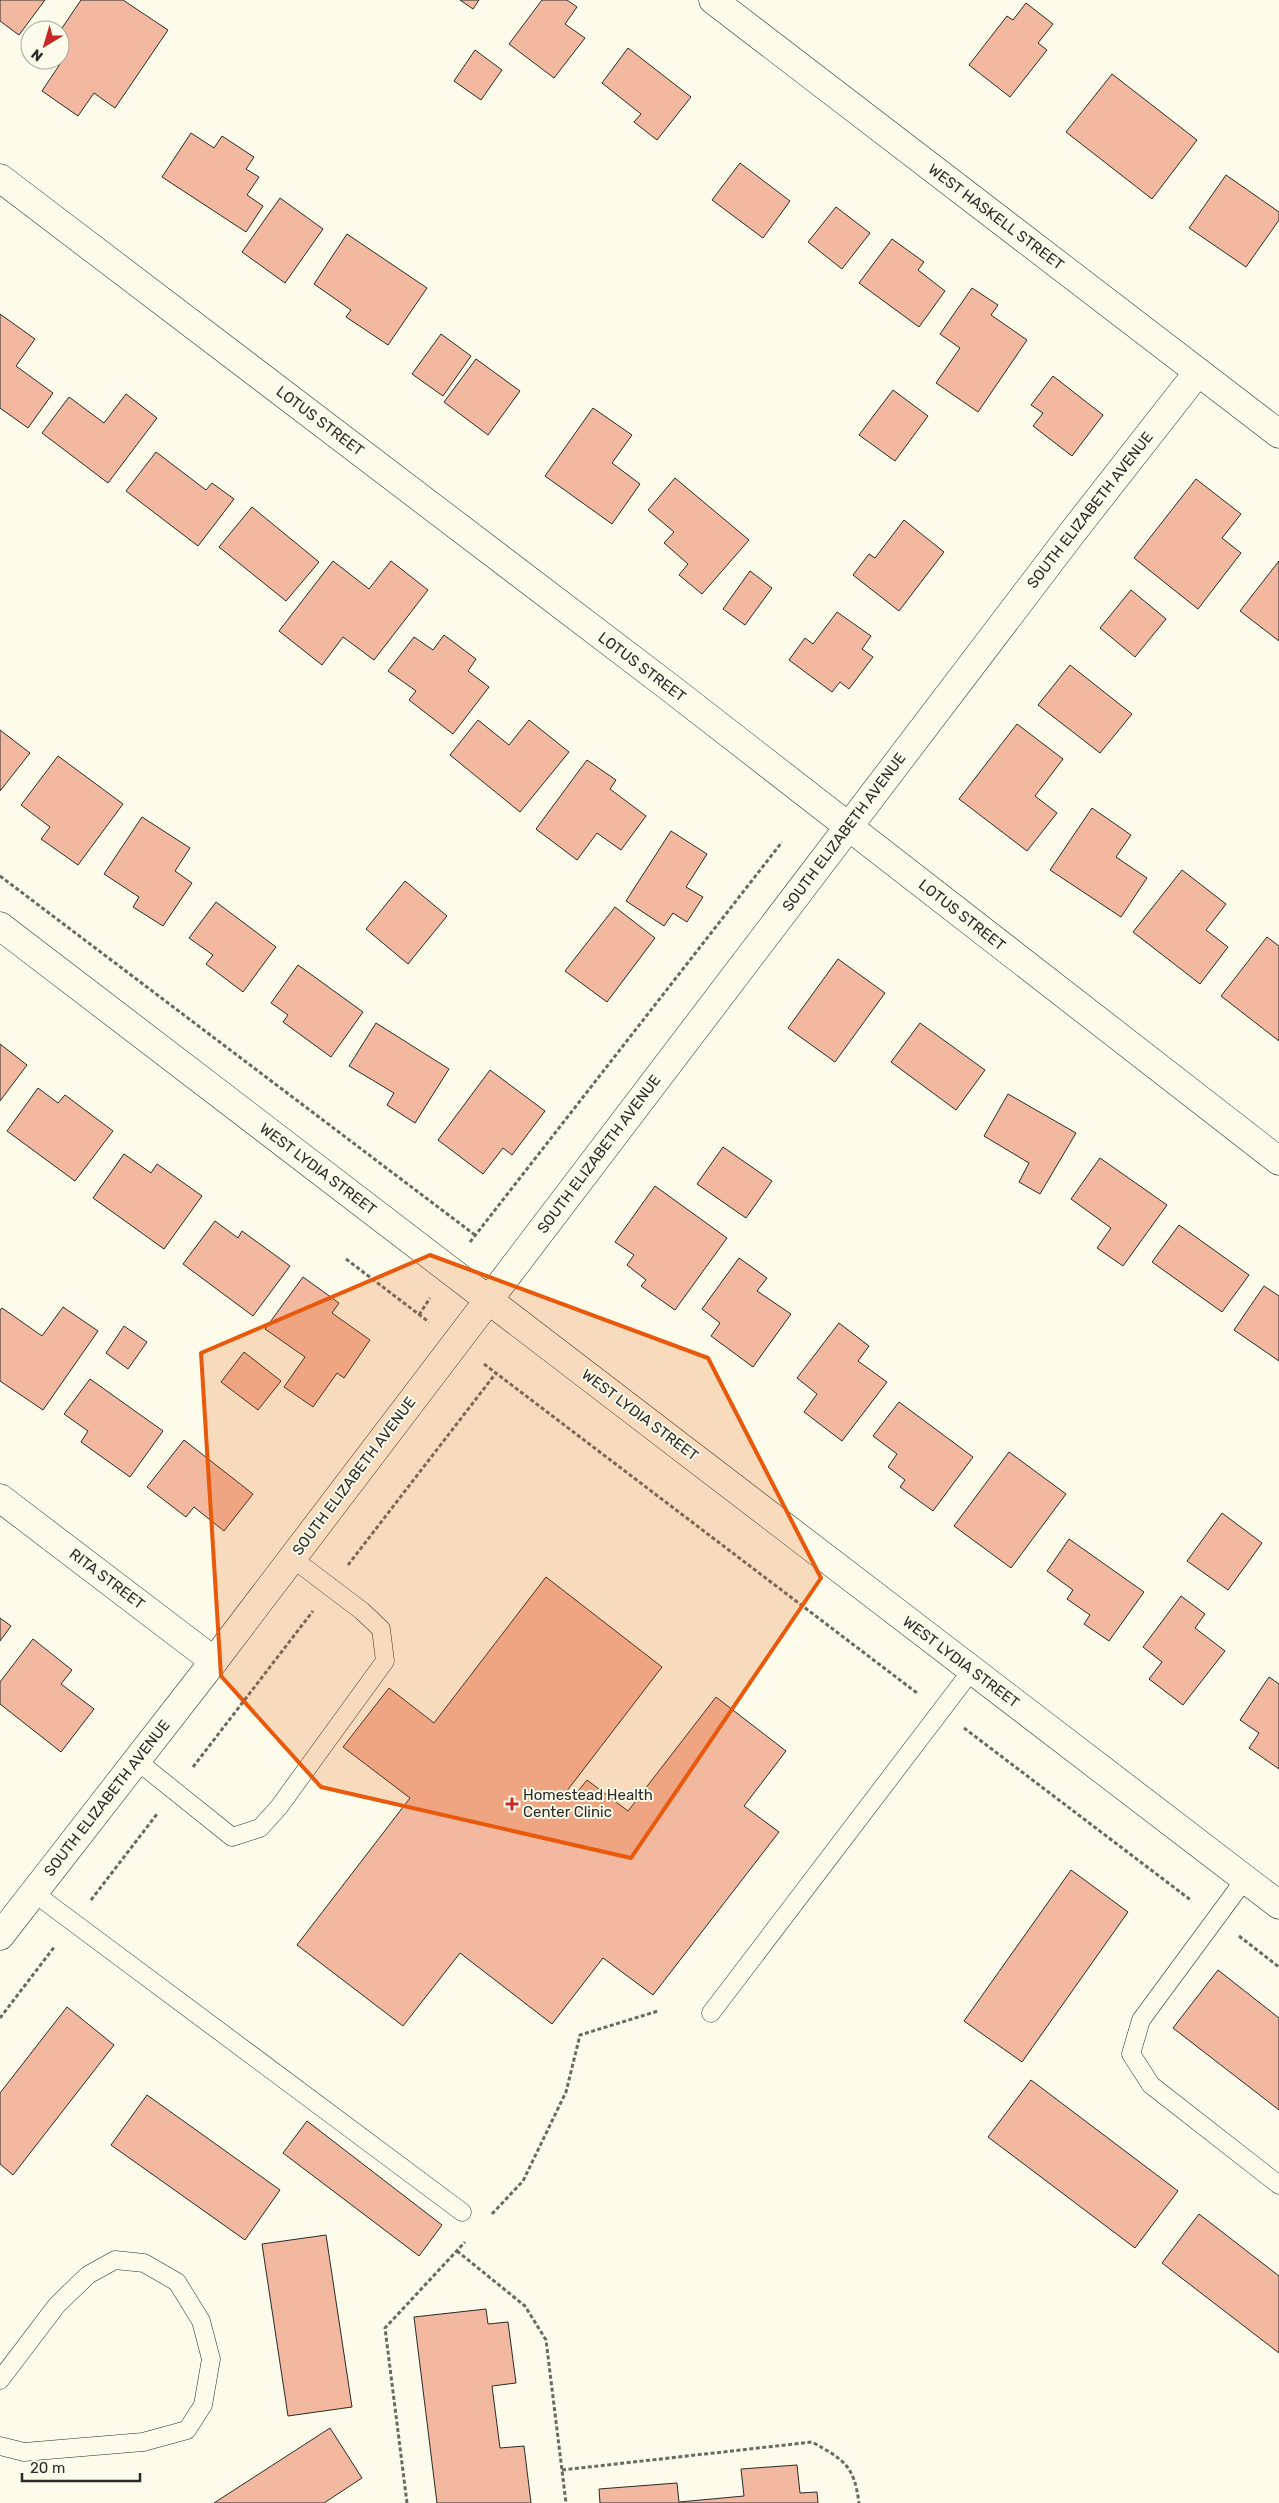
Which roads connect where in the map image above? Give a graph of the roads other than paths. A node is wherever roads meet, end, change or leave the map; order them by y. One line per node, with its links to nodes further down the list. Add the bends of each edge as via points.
1 (713, 0): 3 (street, WEST HASKELL STREET)
2 (0, 178): 5 (street, LOTUS STREET)
3 (1198, 372): 4 (street, WEST HASKELL STREET); 5 (street, SOUTH ELIZABETH AVENUE)
4 (1279, 434)
5 (848, 826): 7 (street, LOTUS STREET); 8 (street, SOUTH ELIZABETH AVENUE)
6 (0, 926): 8 (street, WEST LYDIA STREET)
7 (1279, 1161)
8 (488, 1300): 10 (street, SOUTH ELIZABETH AVENUE); 12 (street, WEST LYDIA STREET)
9 (0, 1498): 11 (street, RITA STREET)
10 (292, 1558): 11 (street, SOUTH ELIZABETH AVENUE); 13 (lane, via 381,1629 385,1661 279,1807 260,1828 232,1837)
11 (214, 1660): 13 (street, SOUTH ELIZABETH AVENUE)
12 (972, 1670): 14 (street, WEST LYDIA STREET); 18 (lane)
13 (136, 1760): 15 (street, SOUTH ELIZABETH AVENUE)
14 (1245, 1879): 16 (street, WEST LYDIA STREET); 19 (lane, via 1142,2020 1131,2054 1150,2085)
15 (34, 1892): 17 (street, SOUTH ELIZABETH AVENUE); 20 (lane)
16 (1279, 1905)
17 (0, 1936)
18 (711, 2013)
19 (1279, 2185)
20 (462, 2212)
21 (0, 2380): 22 (lane, via 57,2305 88,2275 115,2260 144,2263 177,2282 201,2321 211,2359 203,2405 187,2430 143,2442 24,2452)
22 (0, 2446)

